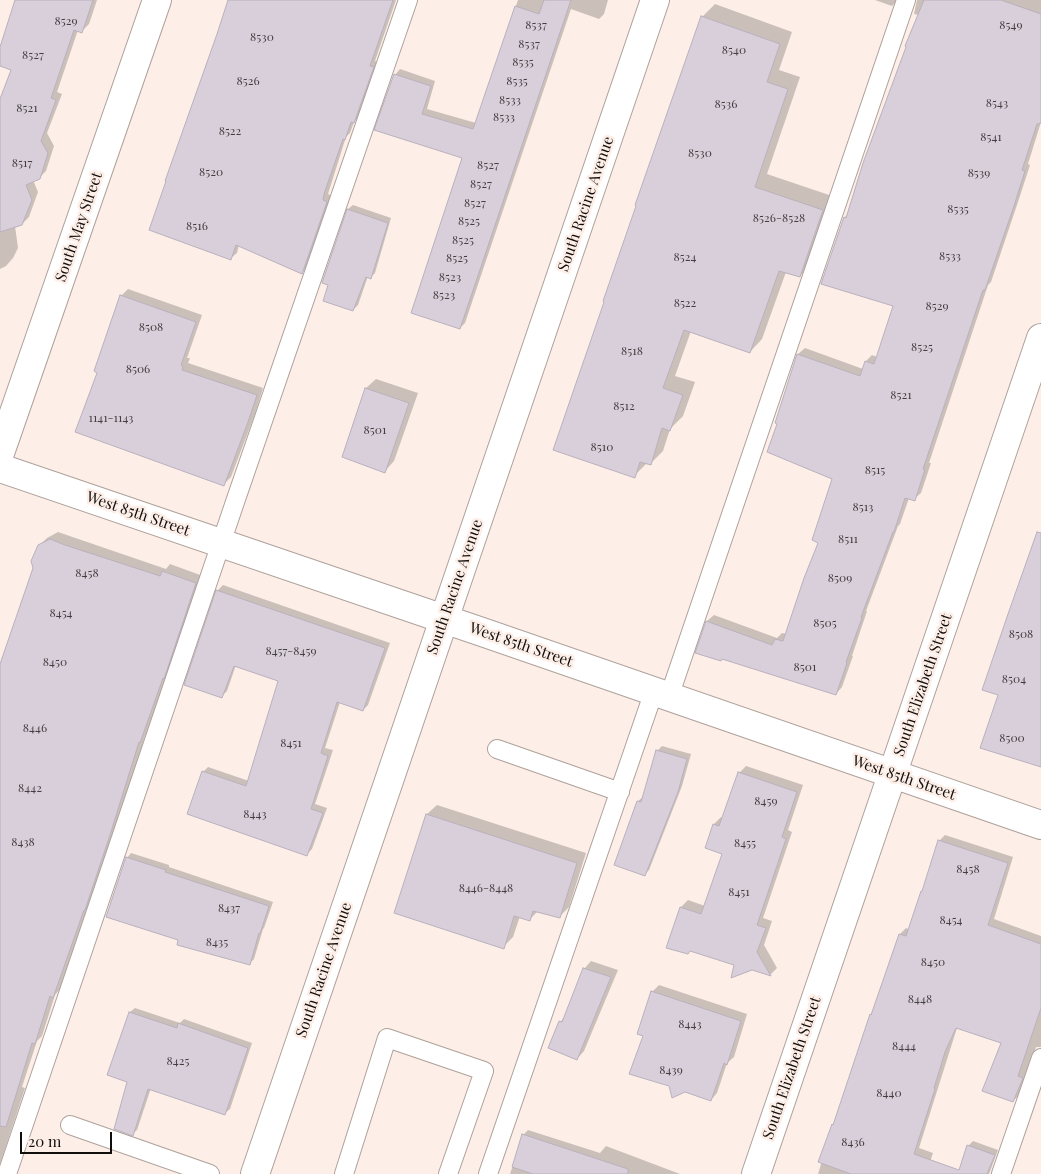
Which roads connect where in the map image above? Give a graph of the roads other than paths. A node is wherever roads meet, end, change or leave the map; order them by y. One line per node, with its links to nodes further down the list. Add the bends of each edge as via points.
1 (158, 0): 6 (street, South May Street)
2 (408, 0): 8 (lane)
3 (655, 0): 9 (street, South Racine Avenue)
4 (906, 0): 10 (lane)
5 (1041, 338): 12 (street, South Elizabeth Street)
6 (0, 453)
7 (0, 468): 8 (street, West 85th Street)
8 (222, 543): 9 (street, West 85th Street); 17 (lane)
9 (444, 619): 10 (street, West 85th Street); 19 (street, South Racine Avenue)
10 (662, 694): 12 (street, West 85th Street); 13 (lane)
11 (498, 749): 13 (lane)
12 (892, 774): 14 (street, West 85th Street); 23 (street, South Elizabeth Street)
13 (620, 792): 22 (lane)
14 (1041, 825)
15 (1041, 1058): 24 (lane)
16 (70, 1125): 18 (lane)
17 (7, 1174)
18 (210, 1174)
19 (255, 1174)
20 (344, 1174): 21 (lane, via 387,1038 484,1071)
21 (448, 1174)
22 (488, 1174)
23 (756, 1174)
24 (1001, 1174)

